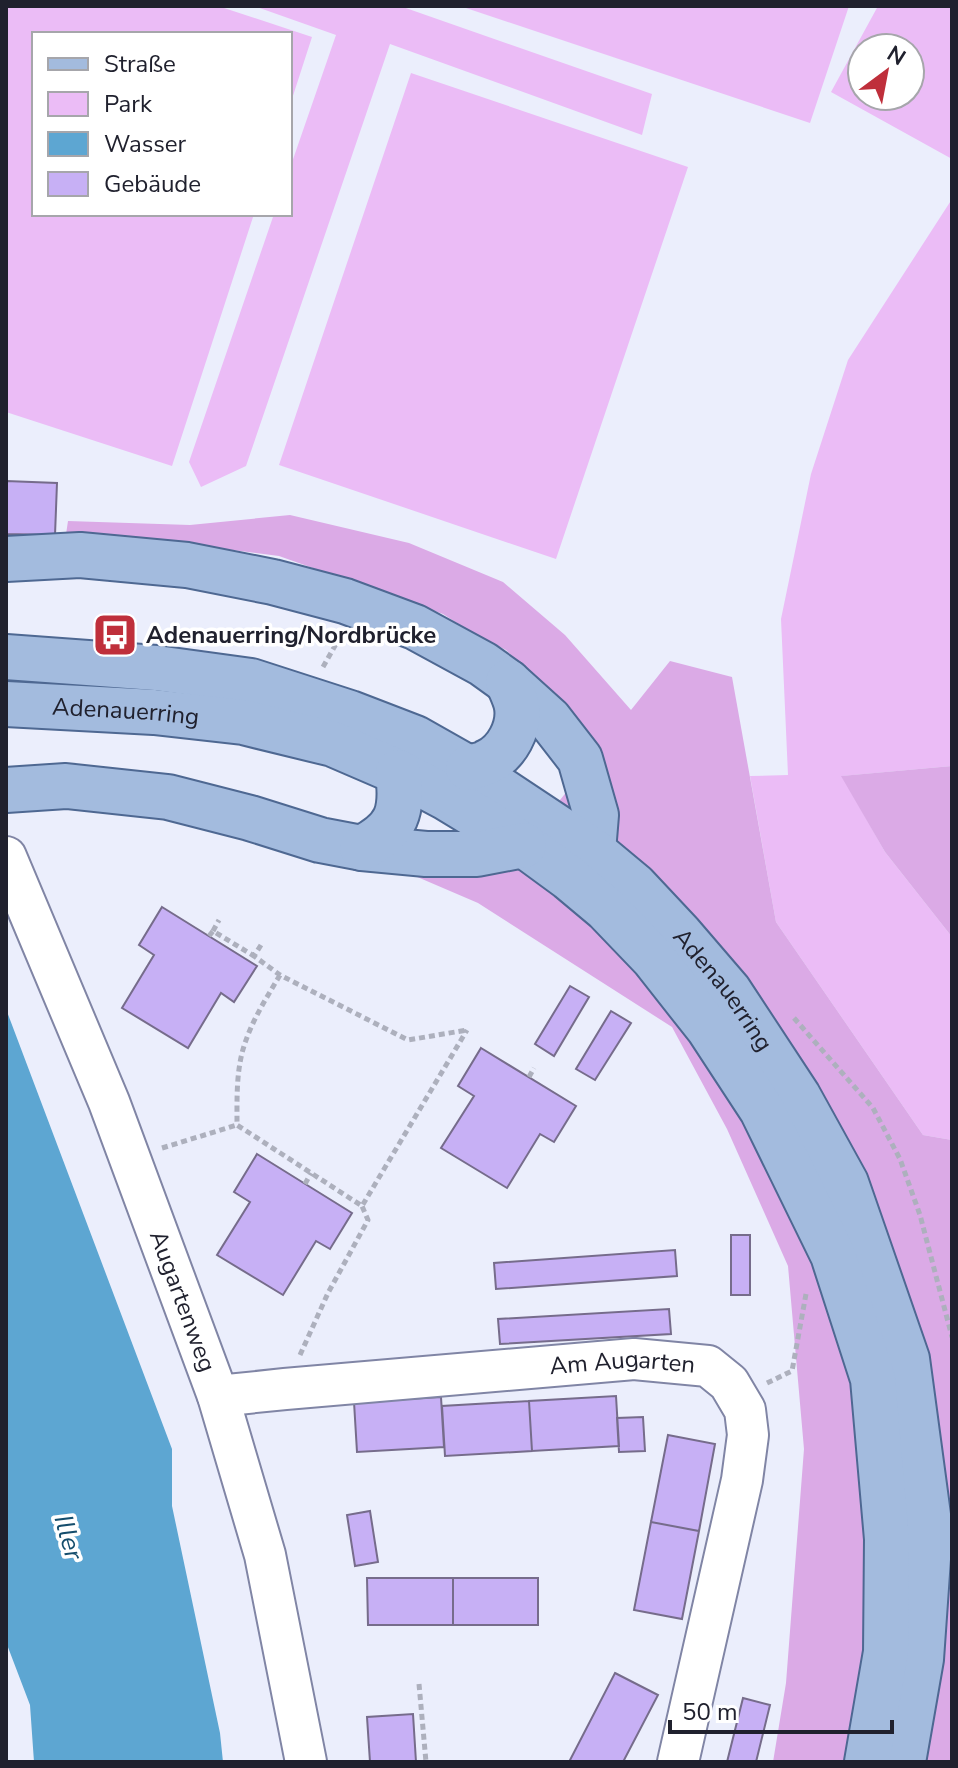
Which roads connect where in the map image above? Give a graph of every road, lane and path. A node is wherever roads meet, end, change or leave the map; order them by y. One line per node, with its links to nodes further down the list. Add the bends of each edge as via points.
1 (6, 559): 3 (main road, via 80,555 187,565 273,582 415,627)
2 (6, 657): 5 (main road, Adenauerring, via 251,681 415,738)
3 (508, 682): 5 (main road, via 517,705 512,736 489,762); 10 (main road, via 549,719 580,759 596,815)
4 (6, 704): 6 (main road, Adenauerring, via 243,722 333,744)
5 (468, 768): 10 (main road, Adenauerring)
6 (398, 772): 8 (main road, Adenauerring); 9 (main road, via 395,819 383,837)
7 (6, 790): 9 (main road, via 66,786 168,797)
8 (524, 845): 9 (main road, via 477,854); 23 (main road, Adenauerring, via 606,909 709,1029 762,1110)
9 (362, 848)
10 (593, 851): 33 (main road, Adenauerring, via 635,886 729,991 798,1096 846,1183 907,1359 930,1530 921,1659)
11 (6, 857): 19 (street, Augartenweg)
12 (219, 920): 14 (path, via 211,933)
13 (261, 945): 14 (path)
14 (254, 956): 15 (path)
15 (280, 975): 18 (path, via 244,1045); 22 (path, via 408,1040 467,1030)
16 (534, 1068): 17 (path)
17 (529, 1077)
18 (237, 1125): 19 (path); 20 (path)
19 (130, 1157): 25 (street, Augartenweg)
20 (311, 1173): 21 (path); 22 (path)
21 (305, 1184)
22 (362, 1206): 24 (path, via 368,1220)
23 (833, 1255): 26 (path, via 809,1274 792,1371); 32 (main road, Adenauerring, via 873,1379 887,1539 886,1652)
24 (285, 1389): 25 (street, Am Augarten); 26 (street, Am Augarten, via 634,1359 708,1366)
25 (218, 1396): 30 (street, Augartenweg, via 265,1555)
26 (737, 1397): 31 (street, Am Augarten, via 745,1410 748,1435 742,1480)
27 (419, 1684): 29 (path)
28 (416, 1759): 29 (path)
29 (426, 1761)
30 (306, 1762)
31 (678, 1762)
32 (867, 1762)
33 (903, 1762)

